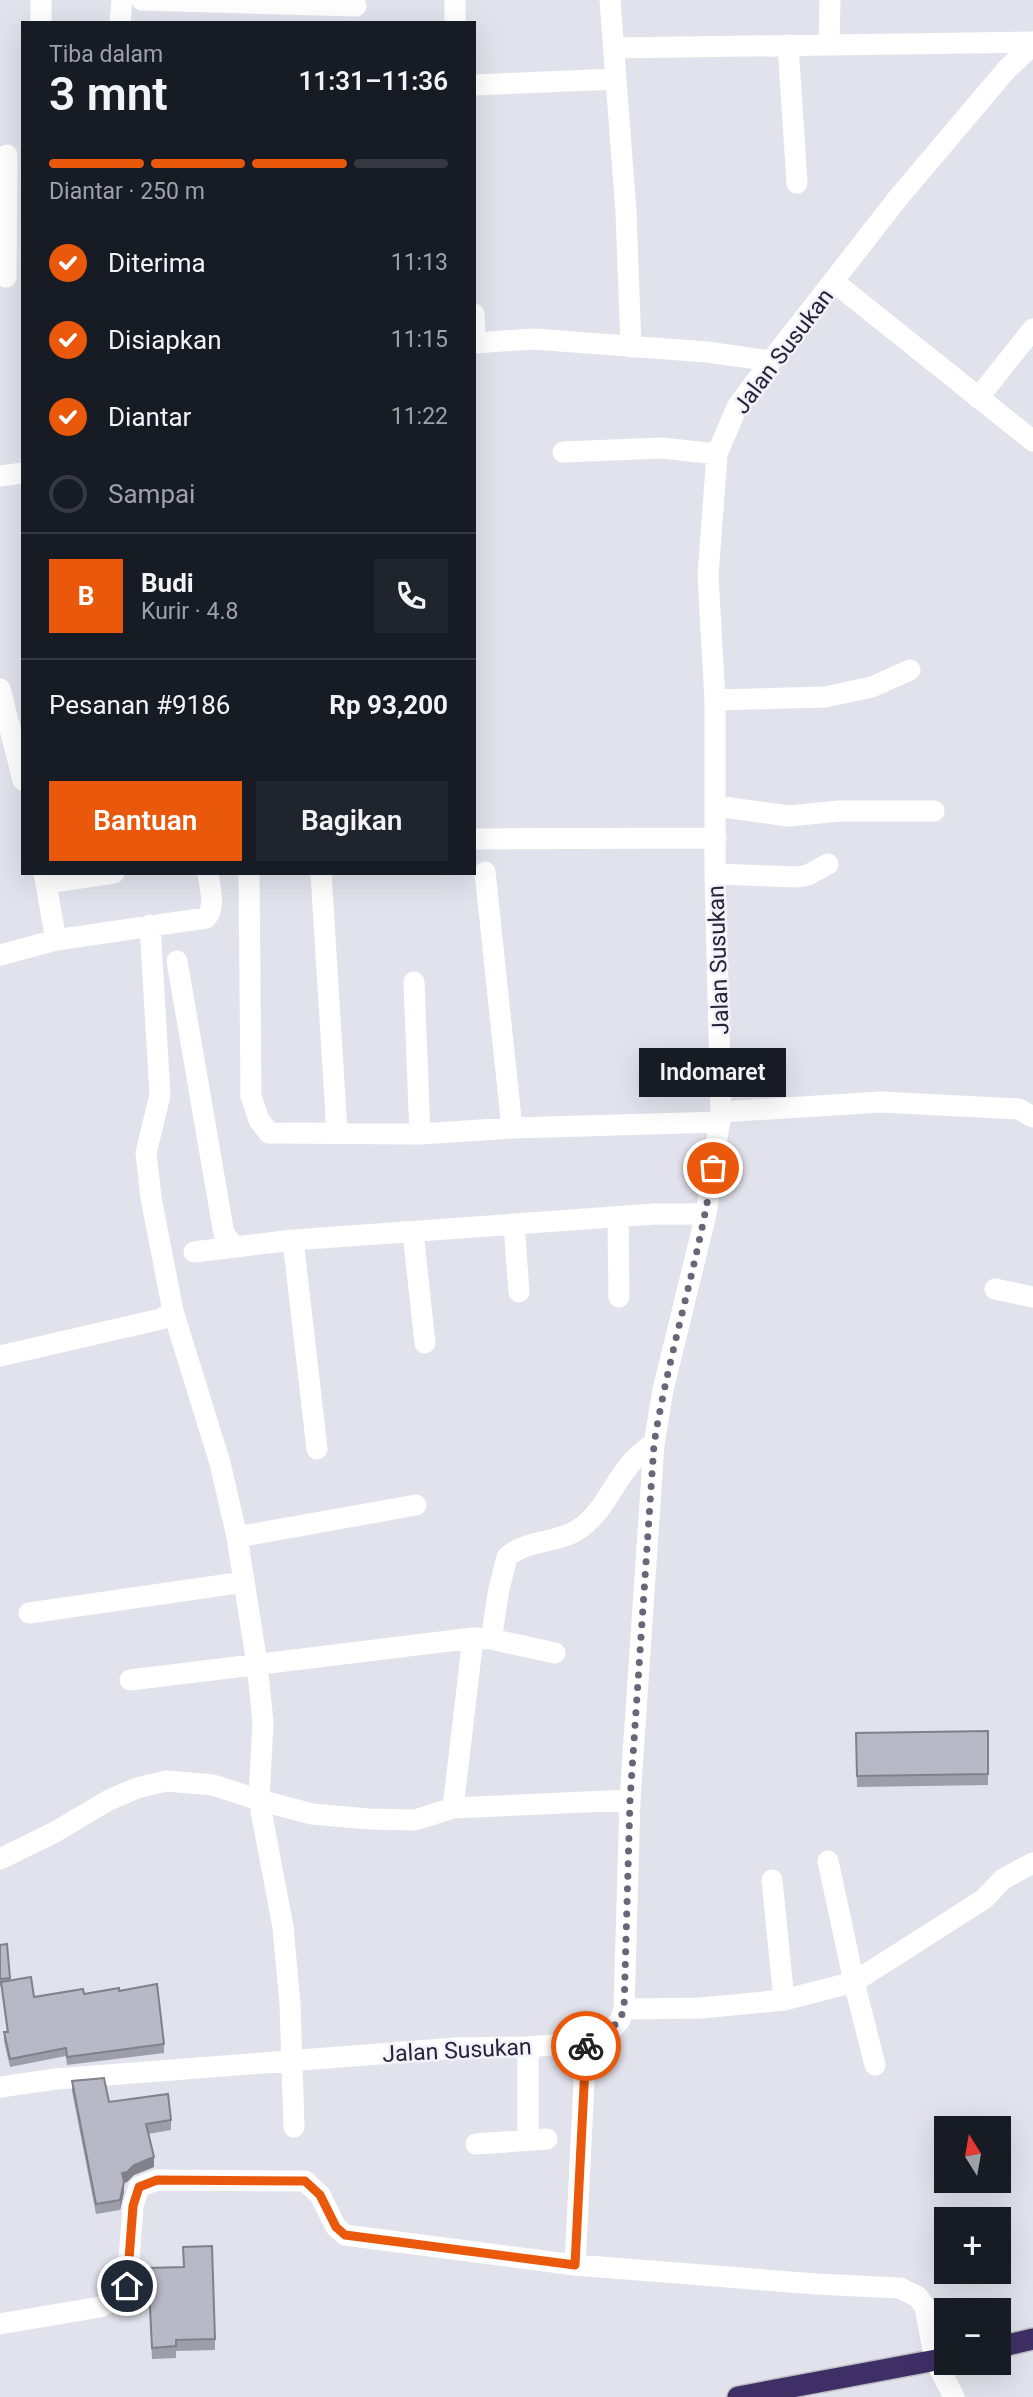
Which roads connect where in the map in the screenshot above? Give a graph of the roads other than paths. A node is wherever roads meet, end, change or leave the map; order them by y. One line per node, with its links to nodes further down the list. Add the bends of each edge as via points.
1 (41, 0): 10 (street)
2 (122, 0): 11 (street)
3 (142, 0): 8 (street)
4 (455, 0): 12 (street)
5 (610, 0): 15 (street)
6 (830, 0): 14 (street)
7 (356, 10): 9 (street)
8 (196, 12): 9 (street)
9 (267, 14)
10 (41, 21)
11 (120, 21)
12 (455, 21)
13 (788, 45): 14 (street); 15 (street); 20 (street)
14 (830, 45): 16 (street)
15 (614, 48): 17 (street)
16 (1029, 52): 22 (street, Jalan Susukan, via 898,198)
17 (616, 79): 18 (street); 25 (street)
18 (476, 85)
19 (10, 155): 21 (street)
20 (797, 183)
21 (6, 277)
22 (834, 282): 26 (street, Jalan Susukan); 27 (street)
23 (1033, 329): 27 (street)
24 (476, 343): 25 (street, via 534,339)
25 (631, 347): 26 (street)
26 (771, 361): 30 (street, Jalan Susukan, via 737,407)
27 (978, 398): 28 (street)
28 (1033, 441)
29 (563, 452): 30 (street, via 662,449)
30 (717, 454): 35 (street, Jalan Susukan, via 708,576)
31 (21, 473): 32 (street)
32 (0, 476)
33 (910, 670): 35 (street, via 872,687 825,697)
34 (0, 689): 36 (street)
35 (715, 700): 37 (street, Jalan Susukan)
36 (21, 772)
37 (716, 806): 38 (street, via 789,816); 39 (street, Jalan Susukan)
38 (934, 811)
39 (716, 838): 40 (street); 43 (street, Jalan Susukan)
40 (476, 839)
41 (828, 863): 43 (street, via 797,877)
42 (485, 872): 56 (street)
43 (715, 874): 54 (street, Jalan Susukan)
44 (86, 875): 48 (street)
45 (208, 875): 49 (street, via 212,907 206,918)
46 (249, 875): 57 (street, via 251,1096 259,1120 269,1133)
47 (321, 875): 57 (street)
48 (45, 878): 50 (street)
49 (150, 925): 50 (street); 70 (street, via 160,1095 146,1153 150,1198)
50 (56, 940): 51 (street)
51 (0, 955)
52 (177, 961): 64 (street, via 224,1234)
53 (414, 982): 58 (street)
54 (720, 1117): 55 (street, via 881,1102 1019,1109); 56 (street); 59 (street, Jalan Susukan)
55 (1033, 1117)
56 (512, 1128): 58 (street)
57 (337, 1132): 58 (street)
58 (420, 1134)
59 (706, 1214): 60 (street); 73 (street, Jalan Susukan)
60 (618, 1218): 61 (street); 68 (street)
61 (514, 1225): 62 (street); 67 (street)
62 (413, 1233): 63 (street); 71 (street)
63 (293, 1240): 64 (street); 74 (street)
64 (235, 1247): 65 (street)
65 (194, 1252)
66 (995, 1289): 69 (street)
67 (519, 1292)
68 (619, 1297)
69 (1033, 1297)
70 (173, 1311): 72 (street, via 161,1319); 76 (street, via 220,1463)
71 (425, 1343)
72 (0, 1356)
73 (654, 1444): 79 (street, via 632,1458 578,1530 524,1546 507,1557); 83 (street, Jalan Susukan)
74 (317, 1449)
75 (416, 1505): 76 (street)
76 (237, 1536): 77 (street)
77 (244, 1581): 78 (street); 81 (street)
78 (29, 1613)
79 (482, 1638): 80 (street); 81 (street); 85 (street)
80 (555, 1653)
81 (257, 1664): 82 (street); 84 (street, via 263,1722)
82 (130, 1680)
83 (630, 1800): 85 (street); 92 (street, Jalan Susukan)
84 (259, 1801): 85 (street, via 312,1814 369,1819 415,1820); 86 (street, via 213,1785 166,1781 137,1788); 95 (street, via 283,1927)
85 (453, 1808)
86 (0, 1858)
87 (828, 1861): 90 (street)
88 (1033, 1863): 90 (street)
89 (772, 1880): 91 (street)
90 (854, 1982): 91 (street); 96 (street)
91 (784, 2000): 92 (street)
92 (624, 2009): 93 (street, Jalan Susukan, via 614,2027)
93 (586, 2042): 94 (street, Jalan Susukan); 100 (street)
94 (528, 2047): 95 (street, Jalan Susukan); 99 (street, via 538,2139)
95 (291, 2061): 97 (street, Jalan Susukan); 98 (street)
96 (875, 2065)
97 (0, 2087)
98 (294, 2127)
99 (476, 2144)
100 (575, 2265): 101 (street, via 345,2235 320,2195 305,2181 157,2180 139,2187 133,2206 127,2286 114,2300 100,2307); 102 (street, via 900,2288 918,2297)
101 (0, 2324)
102 (934, 2336)
103 (1033, 2339): 104 (highway)
104 (1011, 2344)
105 (934, 2360): 107 (highway)
106 (946, 2375): 108 (street)
107 (738, 2397)
108 (954, 2397)

